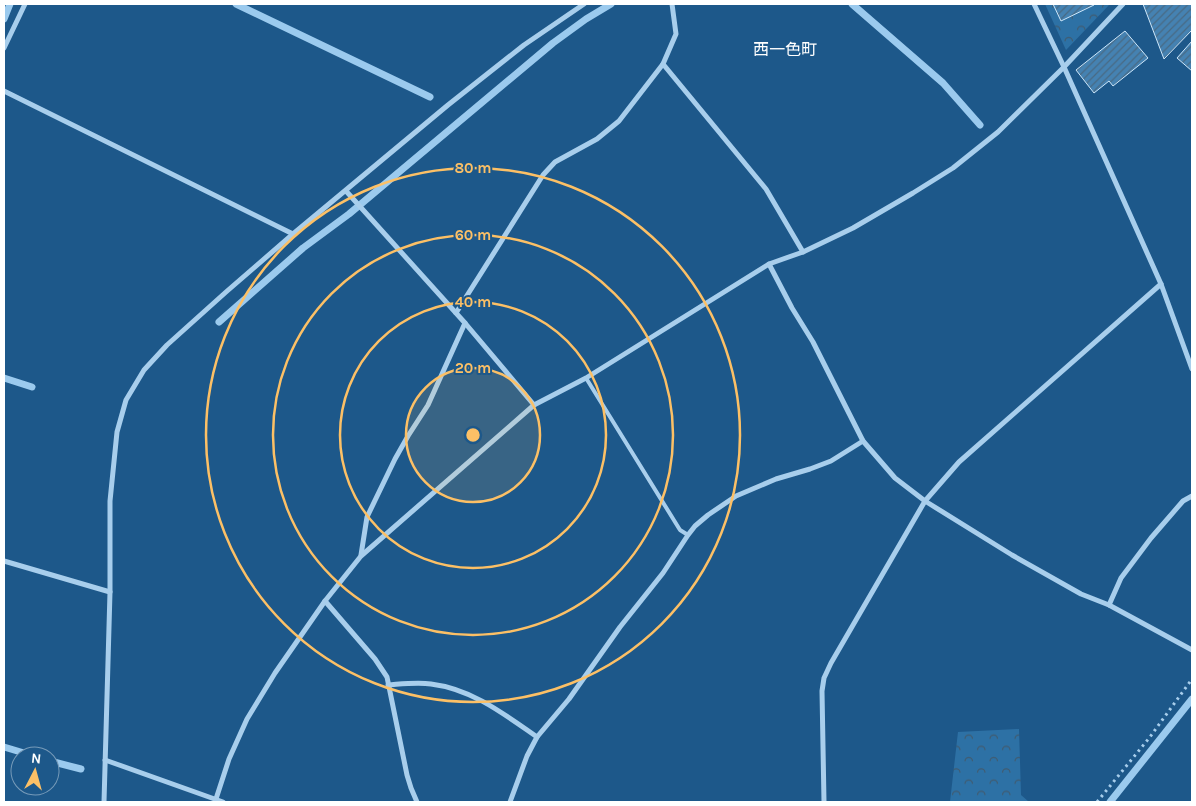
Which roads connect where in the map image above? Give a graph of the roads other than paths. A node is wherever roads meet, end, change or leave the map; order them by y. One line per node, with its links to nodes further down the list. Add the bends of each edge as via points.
1 (25, 4): 6 (street)
2 (584, 4): 10 (street, via 524,45)
3 (672, 4): 7 (street, via 676,34)
4 (1034, 4): 8 (street)
5 (1124, 4): 8 (street)
6 (4, 48)
7 (663, 64): 12 (street, via 766,189); 15 (street, via 619,121 597,139 555,162 543,175)
8 (1064, 67): 12 (street, via 998,132 953,168 853,228); 14 (street)
9 (4, 91): 11 (street)
10 (346, 191): 11 (street); 15 (street)
11 (294, 234): 26 (street, via 167,345 144,370 126,400 117,432 110,501)
12 (803, 252): 13 (street)
13 (769, 264): 18 (street); 20 (street)
14 (1161, 284): 17 (street); 22 (street, via 959,462)
15 (456, 313): 16 (street)
16 (465, 323): 19 (street); 24 (street, via 428,406 395,459 367,517)
17 (1192, 369)
18 (586, 378): 19 (street); 23 (lane, via 680,530)
19 (534, 405): 24 (street)
20 (863, 441): 22 (street, via 895,478); 23 (street, via 831,461 736,496 708,515)
21 (1192, 496): 28 (street, via 1183,501 1150,538 1121,578)
22 (925, 501): 28 (street, via 1012,555 1081,594); 38 (street, via 824,678)
23 (688, 536): 31 (street, via 664,573)
24 (361, 556): 27 (street)
25 (4, 561): 26 (street)
26 (110, 592): 32 (street)
27 (325, 601): 30 (street, via 375,659); 33 (street, via 247,719)
28 (1109, 605): 29 (street)
29 (1192, 650)
30 (388, 684): 31 (street, via 432,684 471,695); 36 (street, via 407,775)
31 (537, 737): 37 (street)
32 (105, 760): 33 (street); 34 (street)
33 (215, 801): 35 (street)
34 (104, 802)
35 (223, 802)
36 (417, 802)
37 (510, 802)
38 (824, 802)

